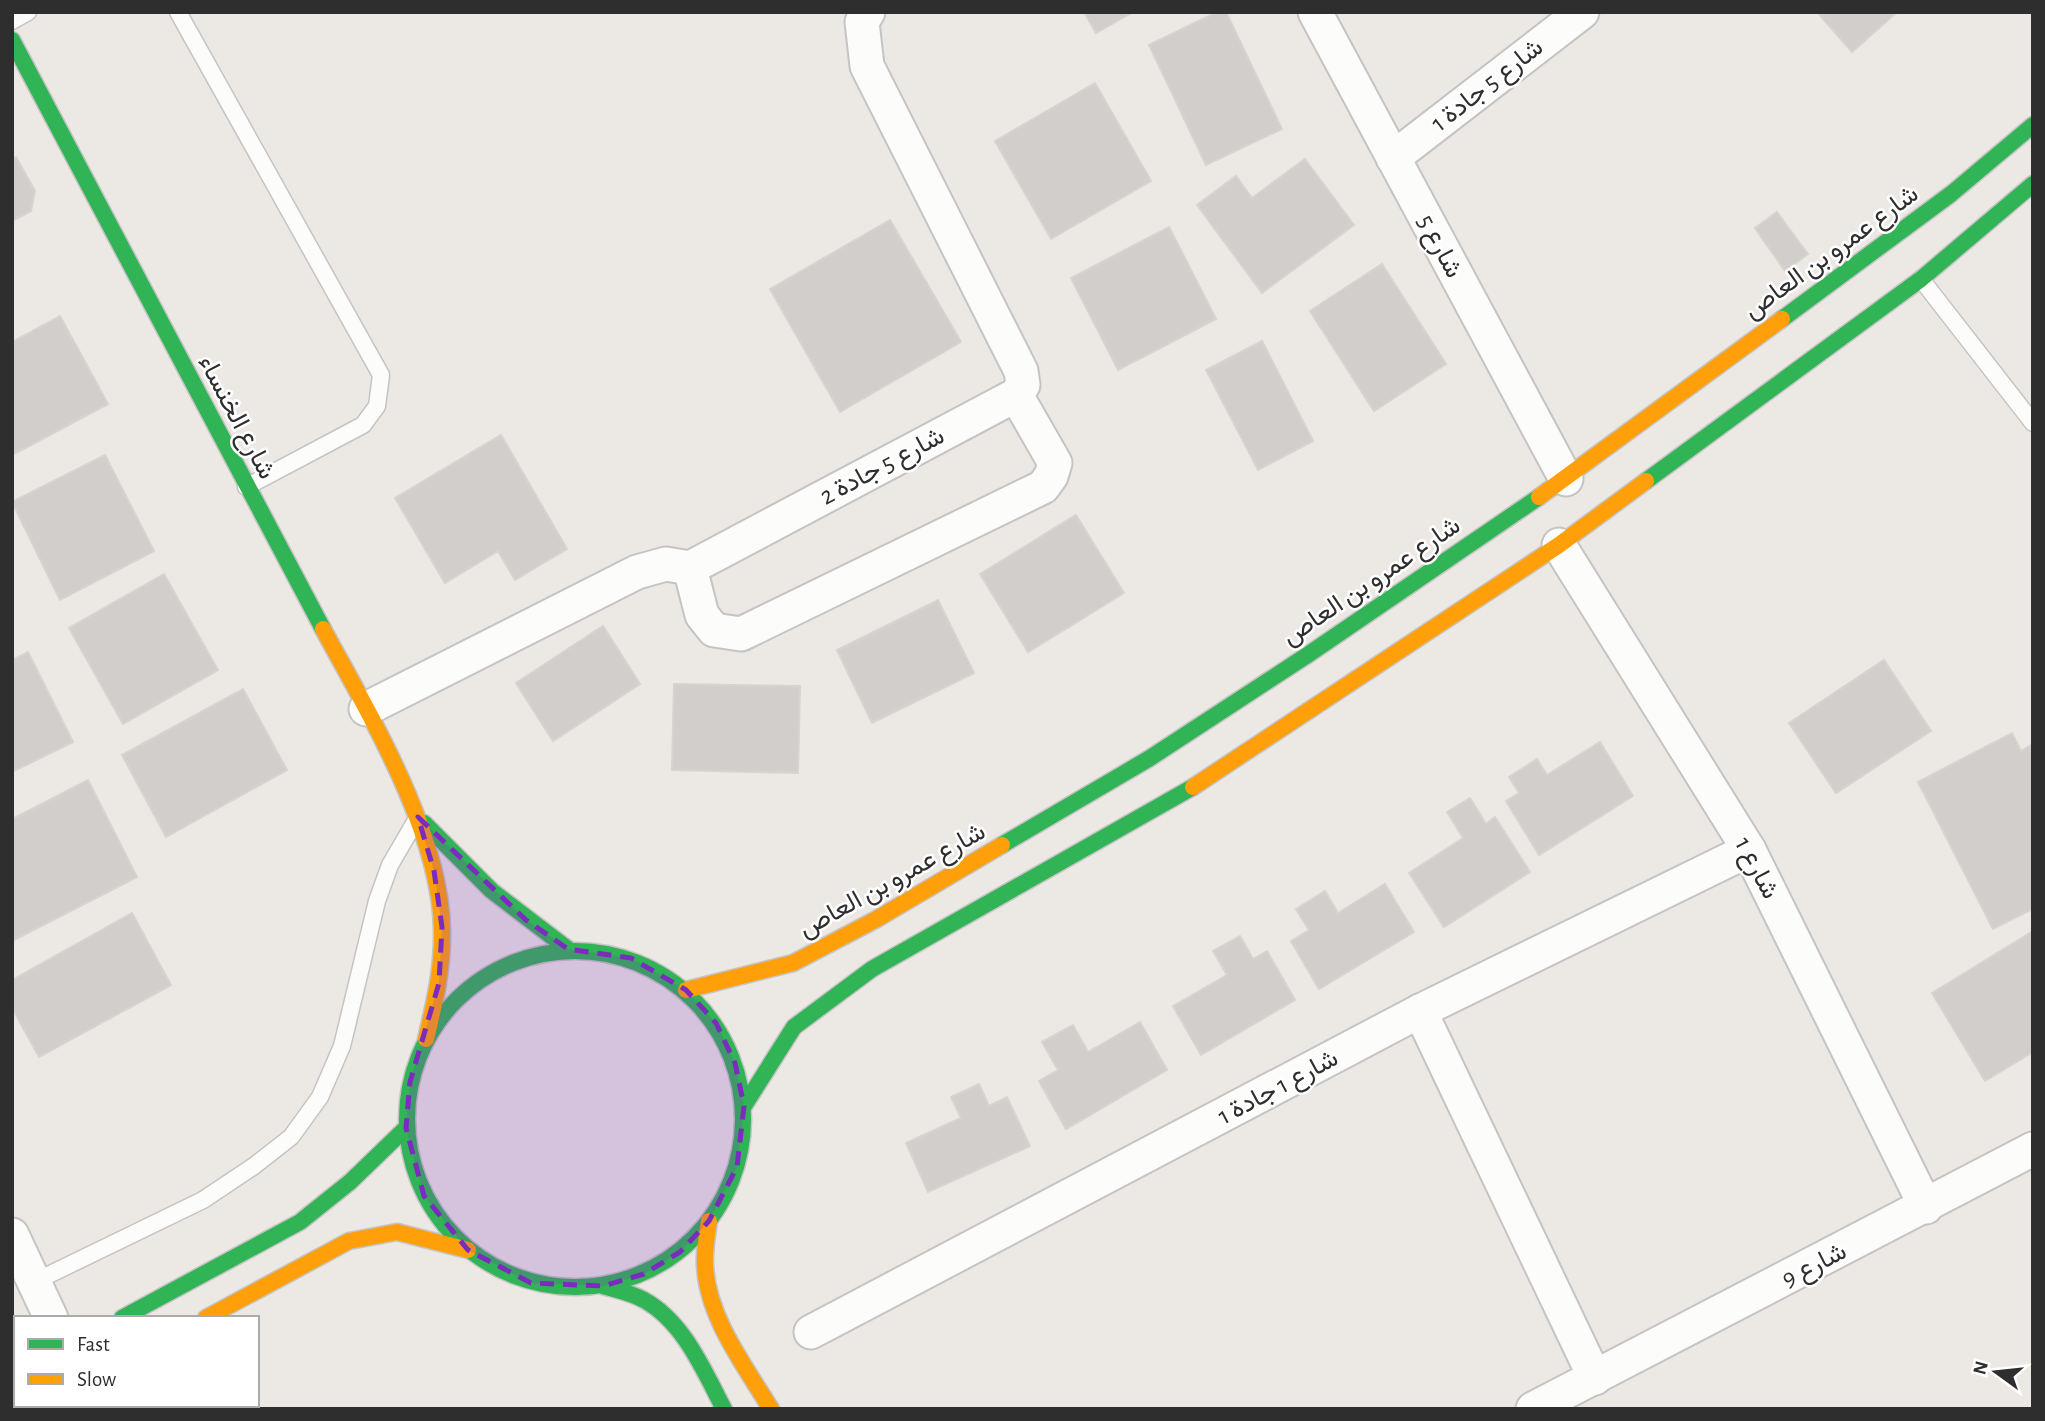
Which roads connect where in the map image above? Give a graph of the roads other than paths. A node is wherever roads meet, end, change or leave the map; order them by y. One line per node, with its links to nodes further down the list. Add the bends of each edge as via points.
1 (29, 12): 6 (lane)
2 (178, 12): 15 (lane, via 381,375 377,406 363,425)
3 (867, 12): 12 (street, via 862,22 867,66 1021,371 1023,385)
4 (1315, 12): 9 (street, شارع 5)
5 (1582, 12): 9 (street, شارع 5 جادة 1)
6 (12, 21)
7 (12, 40): 15 (main road, شارع الخنساء)
8 (2033, 125): 14 (main road, شارع عمرو بن العاص, via 1951,194)
9 (1393, 158): 14 (street, شارع 5)
10 (2033, 184): 11 (main road)
11 (1921, 279): 13 (lane); 16 (main road)
12 (1016, 395): 17 (street, شارع 5 جادة 2); 17 (street, via 1055,463 1043,487 741,634 714,629 702,615)
13 (2033, 423)
14 (1566, 479): 22 (main road, شارع عمرو بن العاص, via 1150,758 1002,847 793,963)
15 (246, 487): 18 (main road, شارع الخنساء)
16 (1559, 545): 20 (street, شارع 1); 25 (main road, via 1178,797 872,969 794,1027)
17 (690, 568): 18 (street, شارع 5 جادة 2, via 666,564 637,572)
18 (366, 709): 19 (main road, شارع الخنساء)
19 (418, 817): 21 (main road, شارع الخنساء, via 487,889); 24 (main road, شارع الخنساء, via 434,871 442,927 439,984); 32 (lane, via 390,865 377,901 342,1046 320,1097 291,1137 203,1200)
20 (1749, 850): 23 (street, شارع 1 جادة 1); 28 (street, شارع 1)
21 (568, 949): 22 (main road, via 631,958); 24 (main road, via 511,962 462,992)
22 (686, 990): 25 (main road, via 716,1023 735,1063)
23 (1420, 1012): 37 (street, شارع 1 جادة 1); 38 (street)
24 (426, 1039): 26 (main road, via 410,1082)
25 (744, 1106): 29 (main road, via 737,1167)
26 (406, 1128): 31 (main road, via 424,1196); 35 (main road, via 300,1222)
27 (2033, 1149): 28 (street, شارع 9)
28 (1926, 1207): 38 (street, شارع 9)
29 (709, 1222): 33 (main road, via 680,1252 644,1274); 40 (main road, via 705,1269 712,1300)
30 (12, 1235): 32 (street)
31 (468, 1250): 33 (main road, via 498,1270 531,1283); 36 (main road, via 397,1232 349,1241)
32 (34, 1282): 34 (street)
33 (603, 1286): 39 (main road, via 648,1302 674,1326)
34 (50, 1316)
35 (126, 1316)
36 (210, 1316)
37 (811, 1332)
38 (1595, 1378): 41 (street, شارع 9)
39 (724, 1409)
40 (771, 1409)
41 (1533, 1409)

